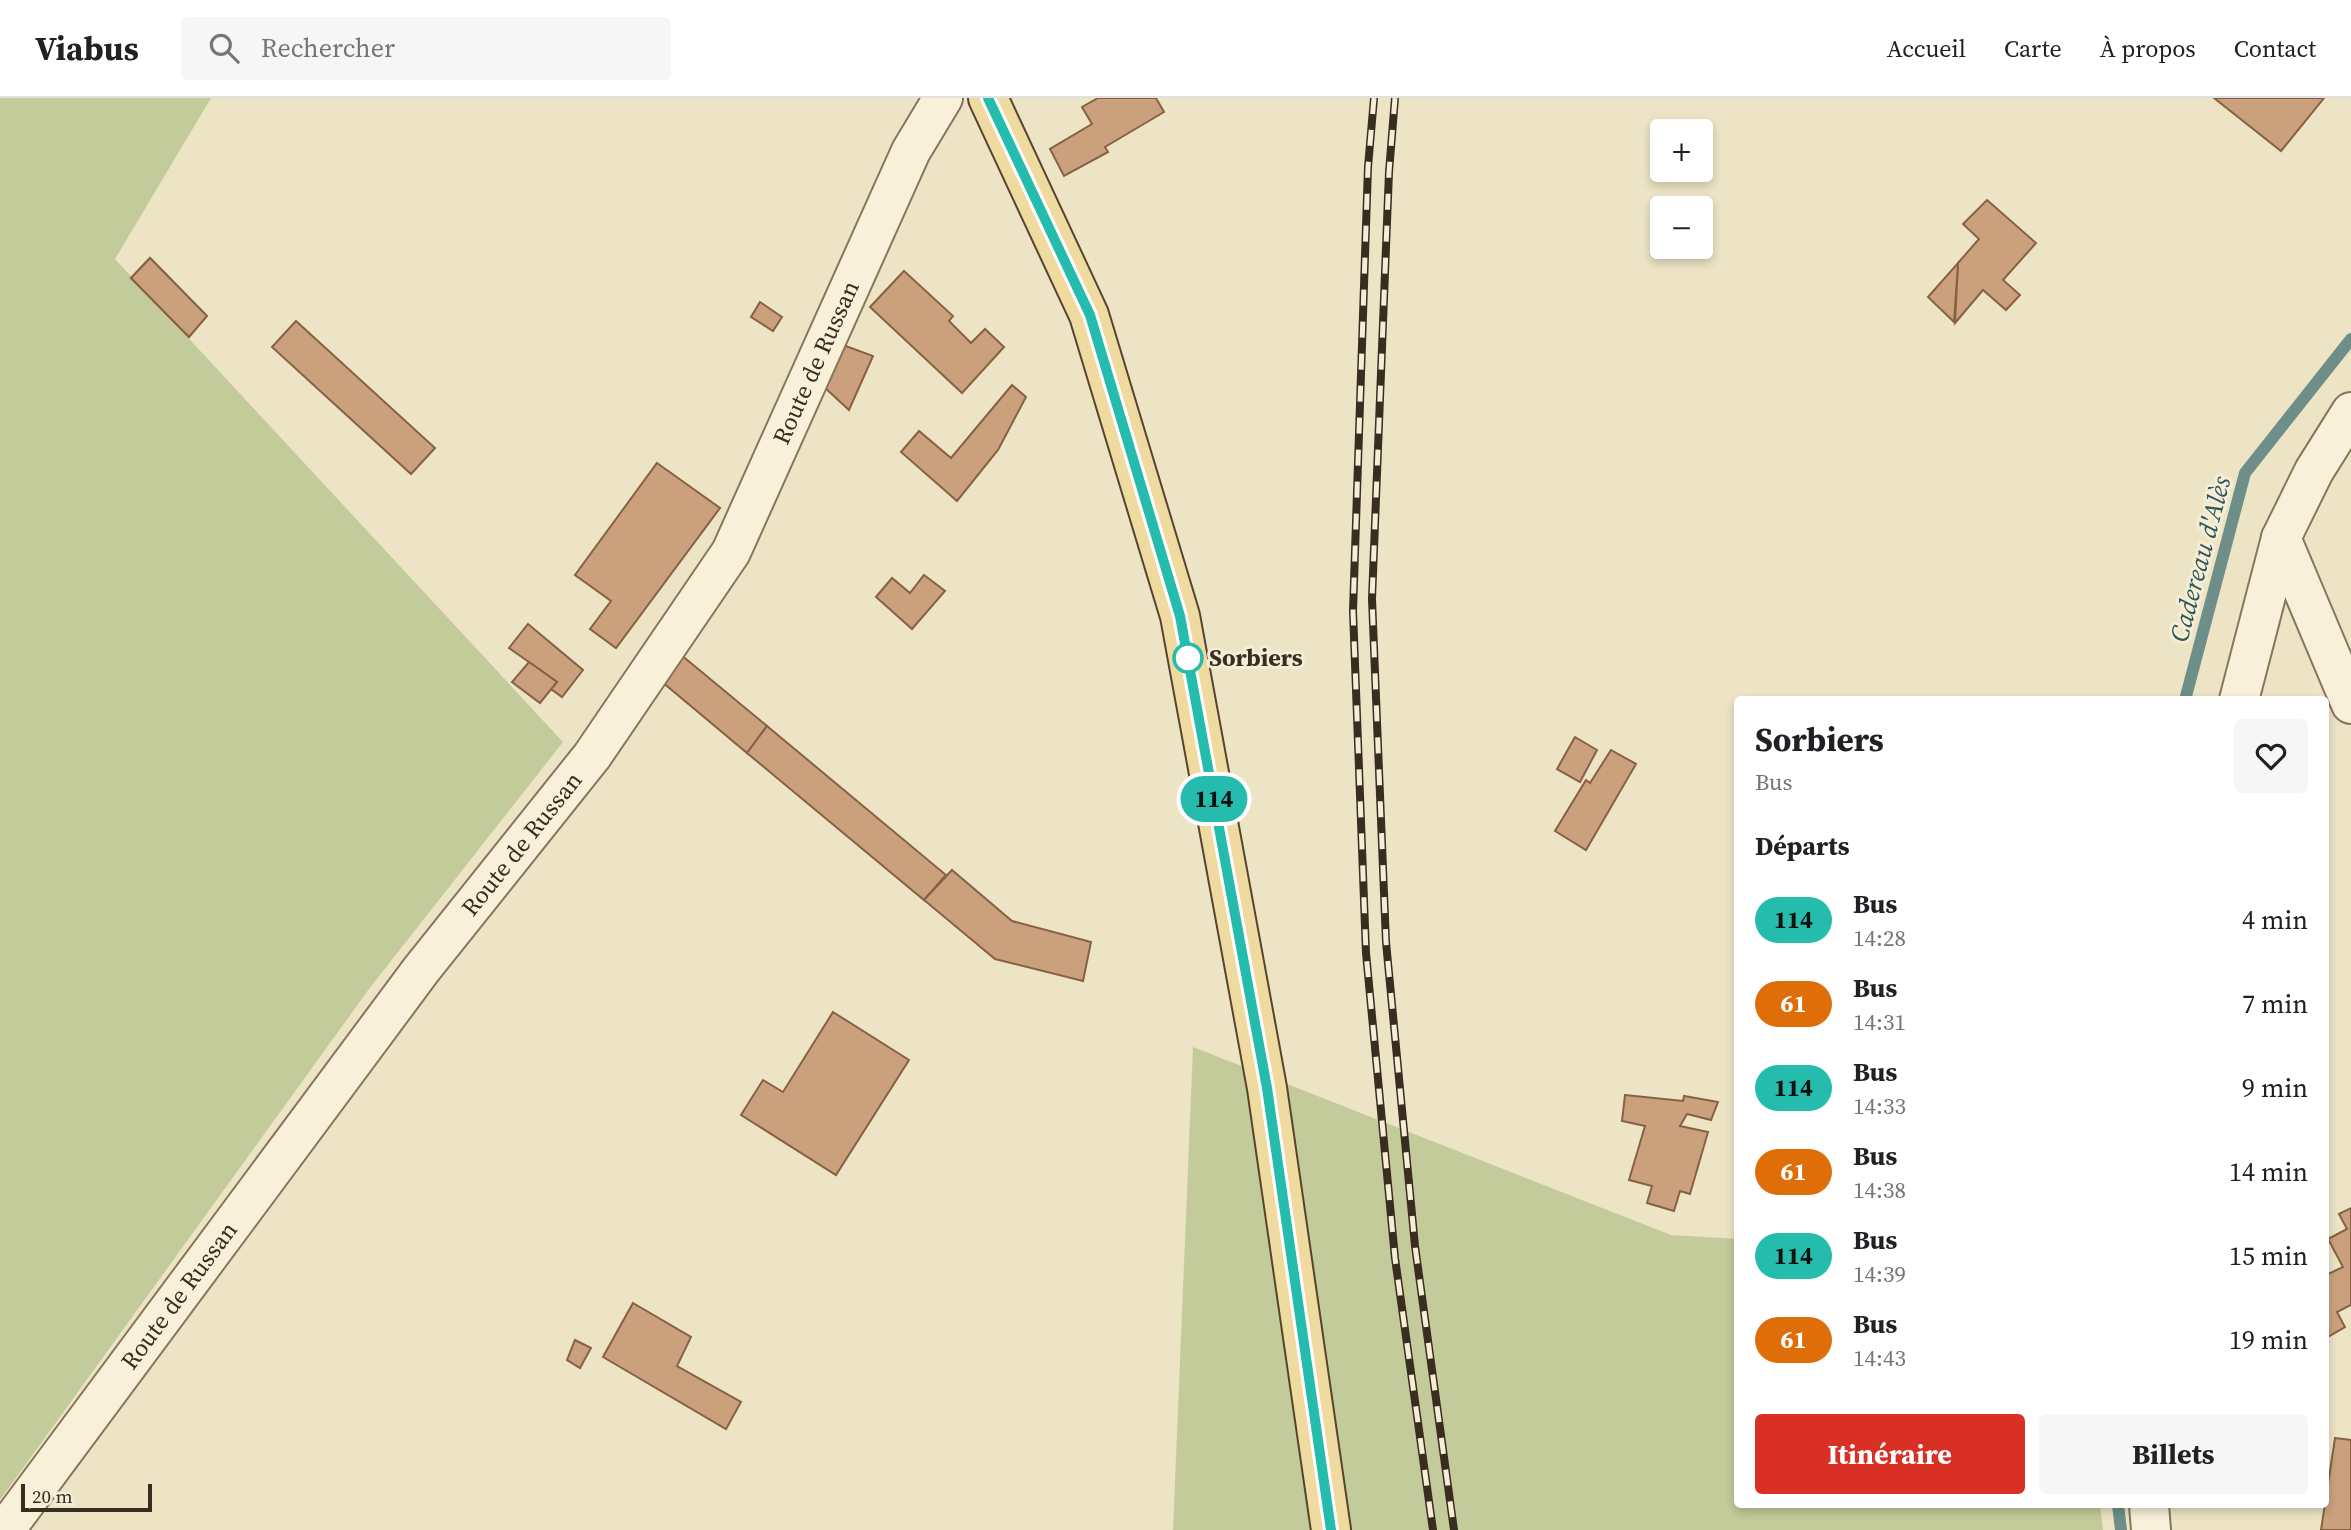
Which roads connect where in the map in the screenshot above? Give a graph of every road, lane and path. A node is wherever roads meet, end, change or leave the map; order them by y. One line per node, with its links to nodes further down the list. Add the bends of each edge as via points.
1 (943, 98): 8 (street, Route de Russan, via 912,151 732,552 592,756 421,970)
2 (989, 98): 9 (main road, via 1090,315 1180,616 1267,1088)
3 (2351, 412): 4 (street, via 2314,471)
4 (2281, 538): 5 (street); 6 (street)
5 (2240, 696)
6 (2351, 704)
7 (2149, 1508): 10 (street)
8 (5, 1530)
9 (1331, 1530)
10 (2151, 1530)

